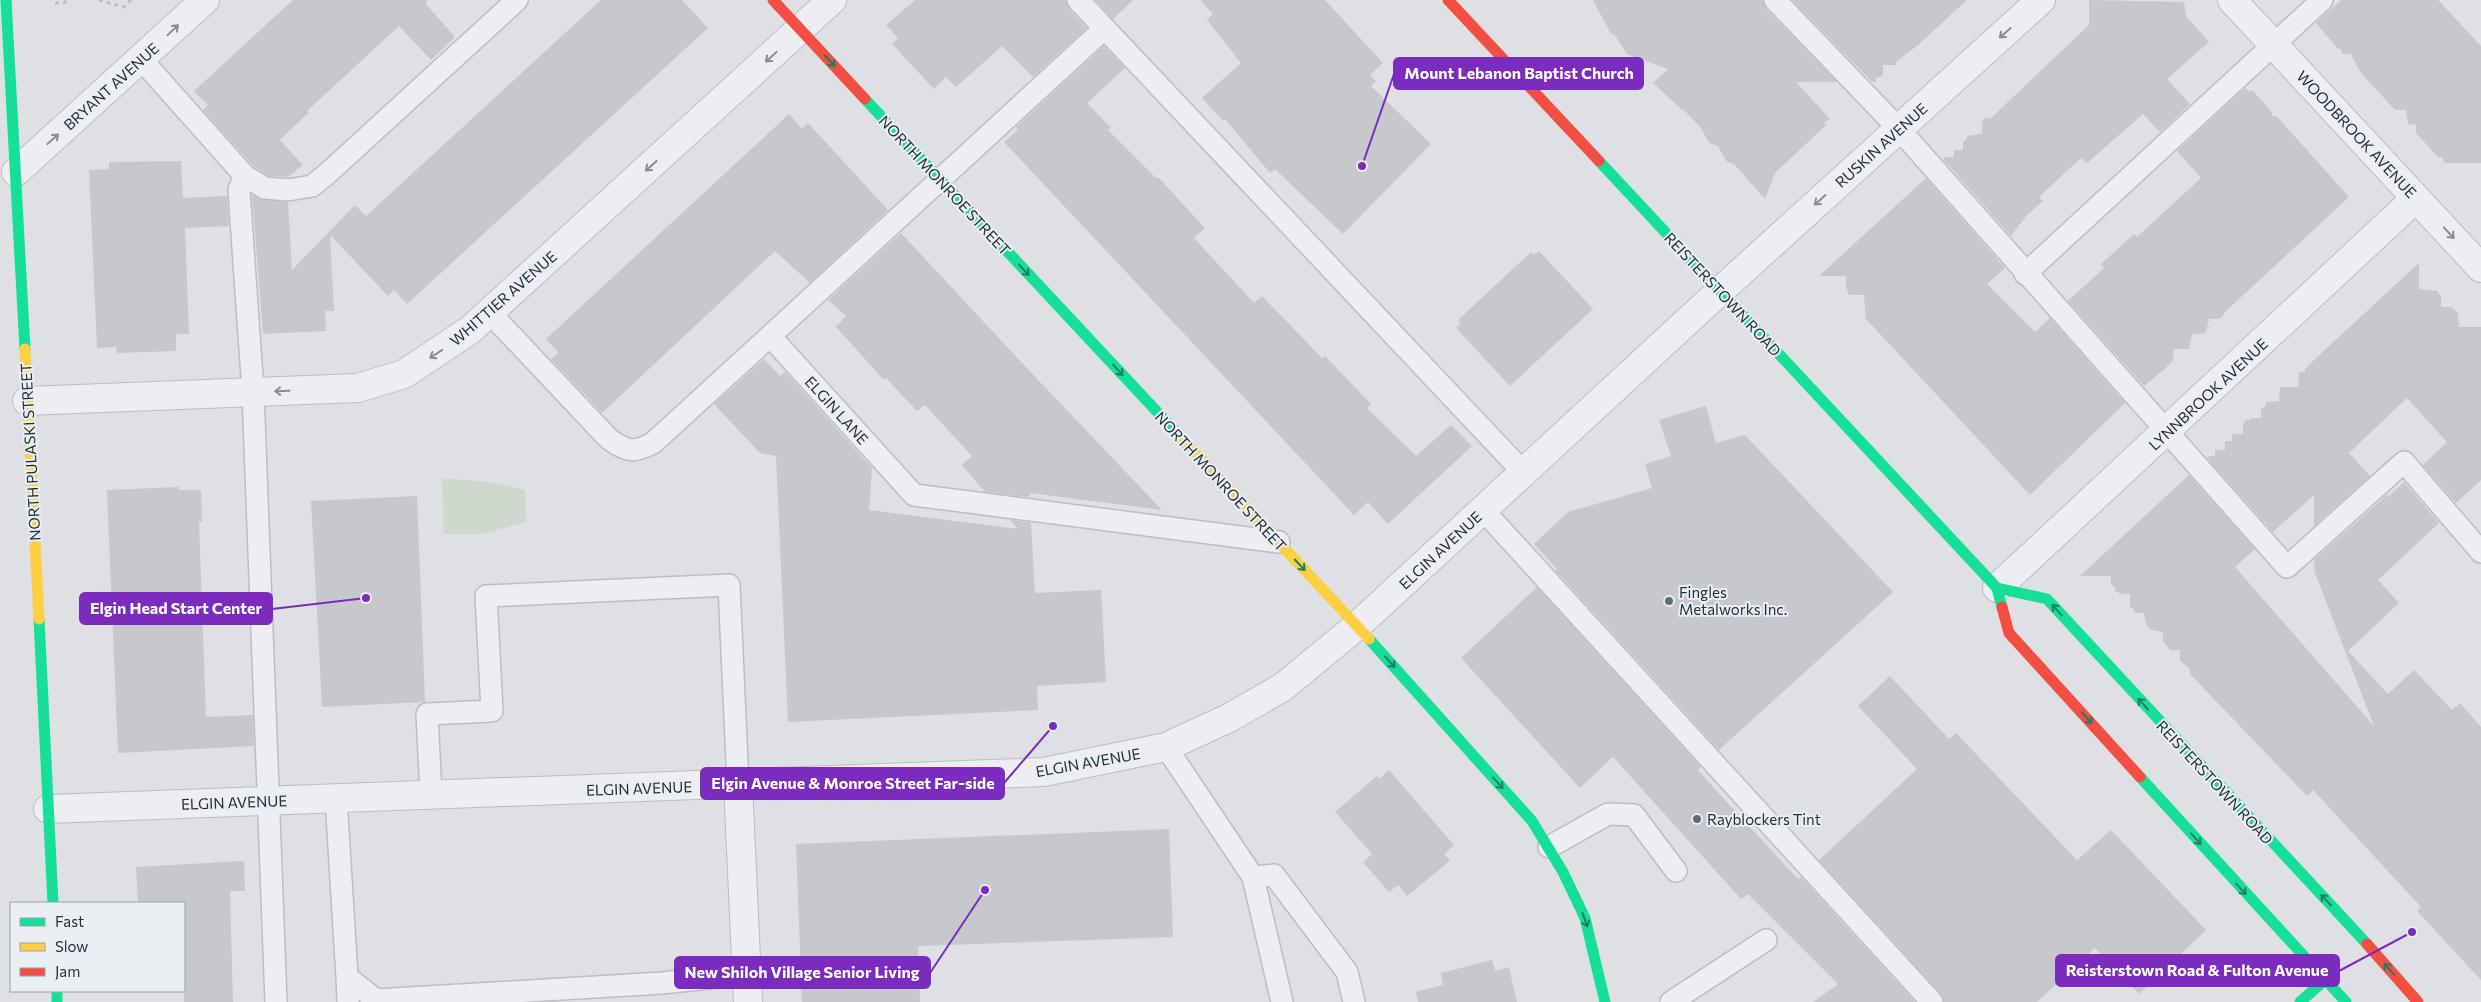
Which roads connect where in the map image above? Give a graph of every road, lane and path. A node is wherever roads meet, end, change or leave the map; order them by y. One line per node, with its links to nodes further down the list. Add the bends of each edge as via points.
1 (6, 0): 21 (main road, NORTH PULASKI STREET)
2 (67, 0): 14 (path)
3 (99, 0): 4 (path, via 124,7)
4 (132, 0)
5 (206, 0): 19 (street, BRYANT AVENUE, one-way to 5)
6 (517, 0): 22 (lane, via 312,186 288,190 265,188)
7 (772, 0): 17 (main road, NORTH MONROE STREET)
8 (832, 0): 17 (street, WHITTIER AVENUE)
9 (1078, 0): 16 (lane)
10 (1775, 0): 20 (lane)
11 (2041, 0): 20 (street, RUSKIN AVENUE, one-way to 20)
12 (2232, 0): 18 (street, WOODBROOK AVENUE)
13 (2322, 0): 18 (lane)
14 (55, 3)
15 (1457, 3): 27 (main road, REISTERSTOWN ROAD)
16 (1105, 28): 23 (lane); 33 (lane)
17 (800, 30): 23 (main road, NORTH MONROE STREET, one-way to 23); 28 (street, WHITTIER AVENUE, one-way to 28)
18 (2274, 45): 24 (street, WOODBROOK AVENUE); 26 (lane)
19 (141, 59): 21 (street, BRYANT AVENUE, one-way to 19); 22 (lane)
20 (1899, 129): 26 (lane); 27 (street, RUSKIN AVENUE, one-way to 27)
21 (16, 172): 31 (main road, NORTH PULASKI STREET)
22 (245, 176): 30 (lane, via 239,190)
23 (940, 179): 29 (lane); 35 (main road, NORTH MONROE STREET, one-way to 35)
24 (2416, 198): 25 (street, WOODBROOK AVENUE, one-way to 25); 32 (street, LYNNBROOK AVENUE)
25 (2481, 268)
26 (2026, 274): 32 (lane)
27 (1720, 291): 33 (street, ELGIN AVENUE); 37 (main road, REISTERSTOWN ROAD)
28 (490, 313): 29 (lane, via 623,450 640,450 653,443); 30 (street, WHITTIER AVENUE, one-way to 30, via 455,341 404,374 358,388)
29 (770, 336): 35 (lane, ELGIN LANE, via 914,495)
30 (253, 392): 31 (street, WHITTIER AVENUE); 43 (lane)
31 (27, 401): 44 (main road, NORTH PULASKI STREET)
32 (2168, 431): 36 (lane, via 2288,567 2404,462); 37 (street, LYNNBROOK AVENUE)
33 (1524, 473): 34 (street, ELGIN AVENUE)
34 (1483, 510): 38 (street, ELGIN AVENUE); 60 (lane)
35 (1279, 542): 38 (main road, NORTH MONROE STREET, one-way to 38)
36 (2481, 552)
37 (1997, 588): 52 (main road, REISTERSTOWN ROAD, one-way to 52, via 2009,633); 63 (main road, REISTERSTOWN ROAD, one-way to 37, via 2360,935 2047,599)
38 (1358, 626): 39 (street, ELGIN AVENUE, via 1283,687 1229,718); 45 (main road, NORTH MONROE STREET, one-way to 45, via 1532,821)
39 (1166, 747): 40 (street, ELGIN AVENUE, via 1044,772); 47 (lane)
40 (738, 784): 41 (street, ELGIN AVENUE); 41 (lane, via 729,585 486,596 492,711 427,714); 50 (street)
41 (431, 795): 42 (street, ELGIN AVENUE)
42 (336, 798): 43 (street, ELGIN AVENUE); 51 (lane)
43 (268, 801): 44 (street, ELGIN AVENUE); 53 (lane)
44 (48, 808): 48 (main road, NORTH PULASKI STREET)
45 (1549, 847): 46 (lane, via 1608,814 1634,815); 58 (main road, NORTH MONROE STREET, one-way to 58, via 1585,918)
46 (1676, 871)
47 (1254, 877): 56 (lane); 57 (lane, via 1274,876 1347,972)
48 (52, 902)
49 (1766, 940): 59 (lane)
50 (746, 974): 51 (lane, via 662,983 376,1000); 55 (street)
51 (347, 977): 54 (lane)
52 (2325, 980): 61 (main road); 62 (main road, REISTERSTOWN ROAD)
53 (276, 1002)
54 (348, 1002)
55 (748, 1002)
56 (1282, 1002)
57 (1354, 1002)
58 (1605, 1002)
59 (1671, 1002)
60 (1932, 1002)
61 (2300, 1002)
62 (2346, 1002)
63 (2418, 1002)

